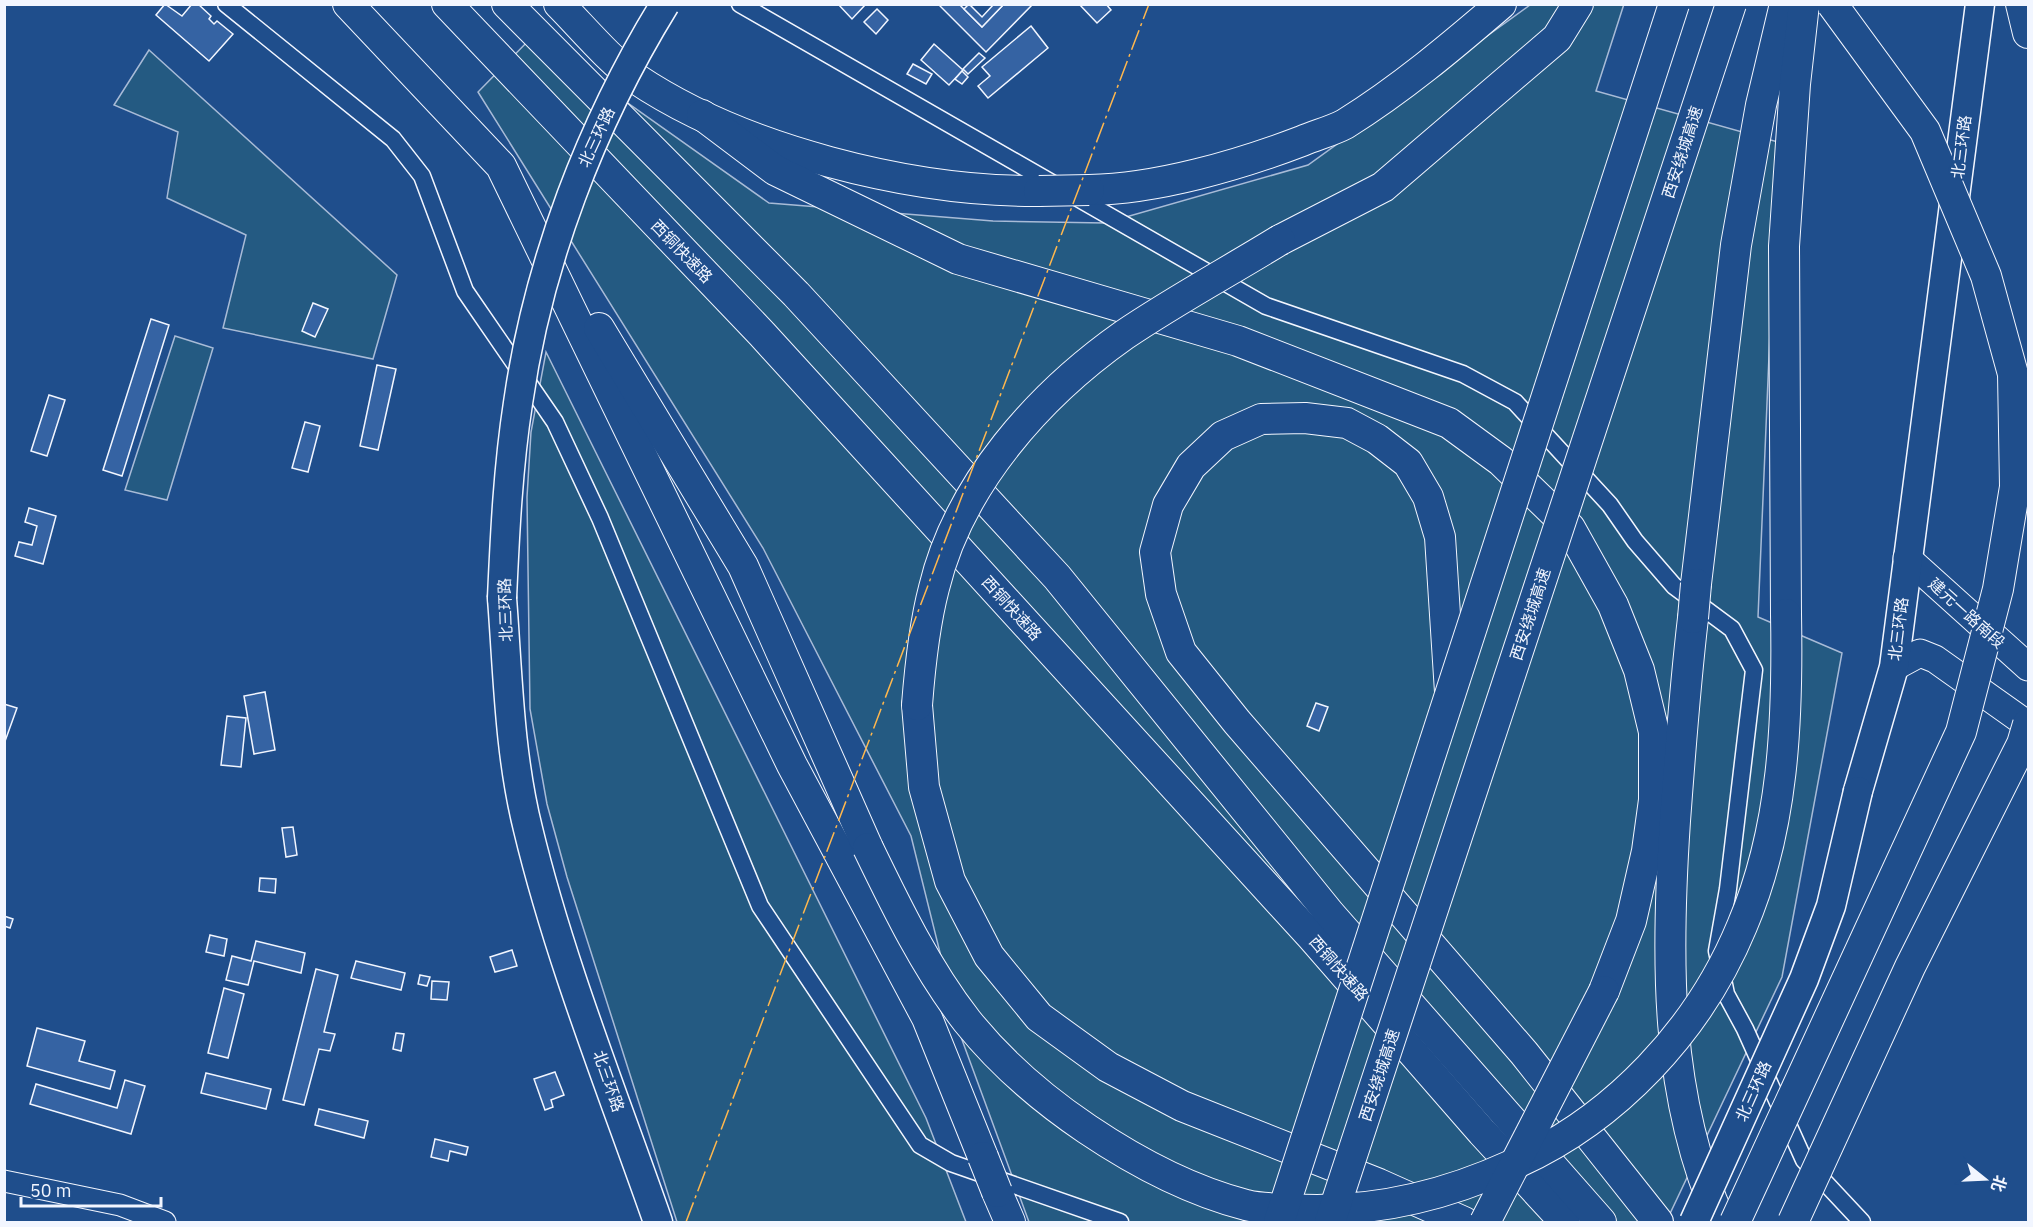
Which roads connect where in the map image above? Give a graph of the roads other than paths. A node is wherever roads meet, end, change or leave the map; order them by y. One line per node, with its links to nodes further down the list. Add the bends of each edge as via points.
1 (226, 4): 30 (street, via 393,139 422,176 465,291 555,422 600,518 760,906 920,1145 951,1163)
2 (348, 4): 19 (highway)
3 (447, 4): 35 (highway, 西铜快速路, via 778,352 1312,937)
4 (507, 4): 36 (highway, 西铜快速路, via 796,294 1057,577 1330,914)
5 (559, 4): 18 (highway, via 633,77)
6 (665, 4): 28 (highway, 北三环路, bridge, via 636,51 579,174 541,295 518,401 506,500 502,598 512,739 527,828 560,940)
7 (740, 4): 42 (street, via 1266,306 1462,374 1515,402 1610,505 1674,586 1732,629 1754,670 1717,951 1726,994 1804,1160)
8 (1501, 4): 18 (highway, bridge, via 1426,69 1343,125 1274,152 1199,174 1106,190 1008,191 902,178 799,153)
9 (1578, 4): 33 (highway, bridge, via 1557,38 1383,187 1280,240 1125,334 1073,375 1036,411 972,495 934,586 921,652 917,705 924,787 950,881 989,956 1039,1017 1108,1067 1182,1106)
10 (1674, 4): 23 (highway, bridge)
11 (1731, 4): 32 (highway, 西安绕城高速, bridge)
12 (1785, 4): 39 (highway, bridge, via 1761,105 1736,245 1682,714 1670,909 1671,1013 1684,1109 1702,1182)
13 (1804, 4): 19 (highway, bridge, via 1784,246 1788,673 1776,811 1743,925 1691,1021 1629,1089 1536,1155 1473,1183 1393,1204 1326,1211 1250,1206 1185,1186 1113,1147 1045,1100 968,1022 913,940 743,566)
14 (1832, 4): 40 (highway, bridge, via 1925,131 1986,276 2013,374 2015,487 1998,589 1961,732)
15 (1980, 4): 20 (highway, 北三环路)
16 (2021, 4): 17 (highway)
17 (2028, 33)
18 (702, 115): 34 (highway, bridge, via 775,170 958,259 1238,341 1449,423 1501,461 1570,528 1613,605 1639,670 1654,732 1654,800 1631,921 1604,991)
19 (501, 166): 29 (highway, bridge, via 792,765 927,1018)
20 (1907, 558): 21 (main road, 建元一路南段); 22 (highway, 北三环路)
21 (2027, 666): 24 (main road, via 2007,654 1999,655 1989,666)
22 (1894, 667): 24 (main road, via 1920,654 1935,659); 38 (highway, 北三环路, bridge, via 1858,791 1831,906 1804,979)
23 (1450, 692): 31 (highway, bridge); 37 (highway, via 1440,537 1428,497 1408,463 1377,439 1347,423 1305,418 1261,419 1223,436 1191,466 1168,505 1155,552 1161,594 1181,652 1524,1053)
24 (1982, 692): 25 (main road)
25 (2028, 725): 41 (highway, bridge, via 1910,967)
26 (4, 1181): 27 (street, via 120,1205)
27 (165, 1222)
28 (658, 1222)
29 (1010, 1222)
30 (1120, 1222)
31 (1279, 1222)
32 (1330, 1222)
33 (1464, 1222)
34 (1485, 1222)
35 (1565, 1222)
36 (1601, 1222)
37 (1658, 1222)
38 (1694, 1222)
39 (1721, 1222)
40 (1735, 1222)
41 (1793, 1222)
42 (1862, 1222)

